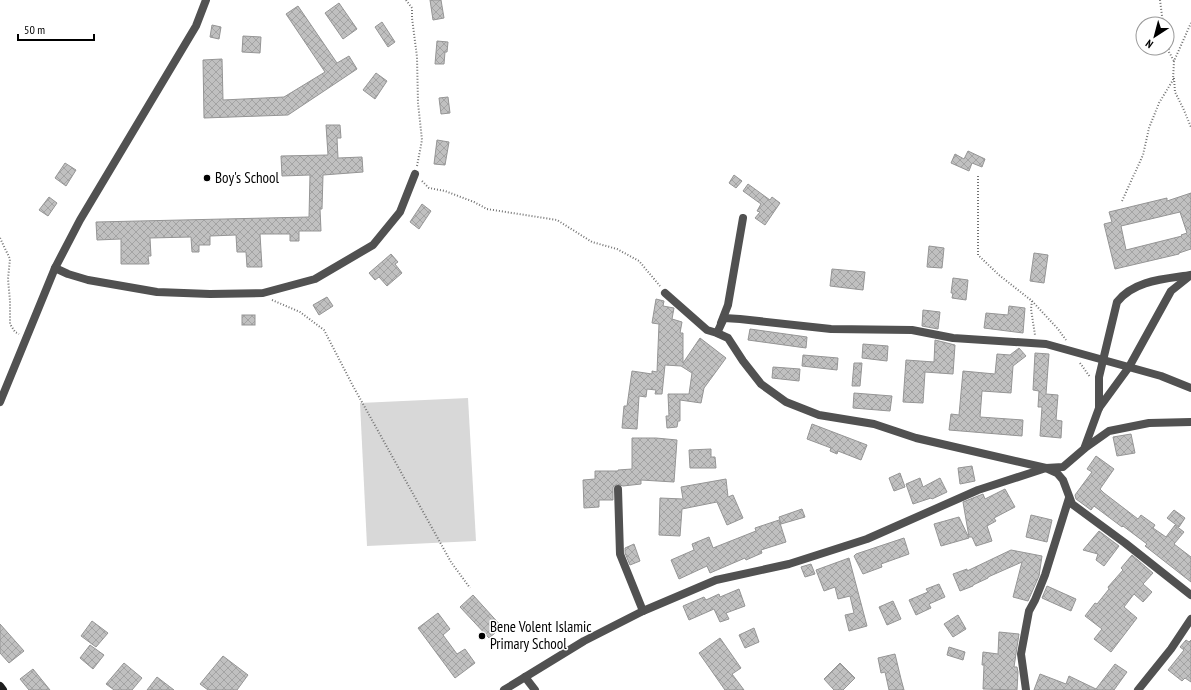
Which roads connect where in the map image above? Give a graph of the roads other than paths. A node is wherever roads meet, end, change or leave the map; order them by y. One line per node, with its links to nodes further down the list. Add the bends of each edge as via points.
1 (206, 0): 4 (street, via 196,26 80,220)
2 (415, 174): 4 (street, via 400,212 373,245 315,279 264,293 157,292 88,280)
3 (743, 218): 7 (street, via 728,305)
4 (55, 268): 11 (street)
5 (1191, 275): 8 (street, via 1159,280 1132,288 1123,294 1117,302); 9 (street, via 1171,291)
6 (665, 293): 7 (street, via 707,330)
7 (717, 332): 8 (street, via 724,318 831,329 912,330 960,338 1046,344); 15 (street, via 728,338 761,384 786,402 819,415 874,424 916,438)
8 (1103, 360): 9 (street); 12 (street, via 1099,377)
9 (1129, 367): 10 (street); 12 (street)
10 (1191, 388)
11 (0, 402)
12 (1100, 408): 14 (street)
13 (1191, 422): 14 (street, via 1149,422 1109,431)
14 (1084, 449): 15 (street, via 1063,467)
15 (1046, 468): 17 (street, via 1057,473 1063,480); 19 (street, via 978,490 868,539 789,564 716,580)
16 (618, 489): 19 (street, via 620,554)
17 (1069, 498): 18 (street, via 1072,504); 26 (street, via 1047,568 1029,611 1021,654)
18 (1191, 595)
19 (643, 611): 21 (street, via 584,641)
20 (1191, 619): 27 (street)
21 (525, 677): 24 (street); 25 (street)
22 (0, 686): 23 (street)
23 (4, 690)
24 (504, 690)
25 (535, 690)
26 (1026, 690)
27 (1138, 690)

